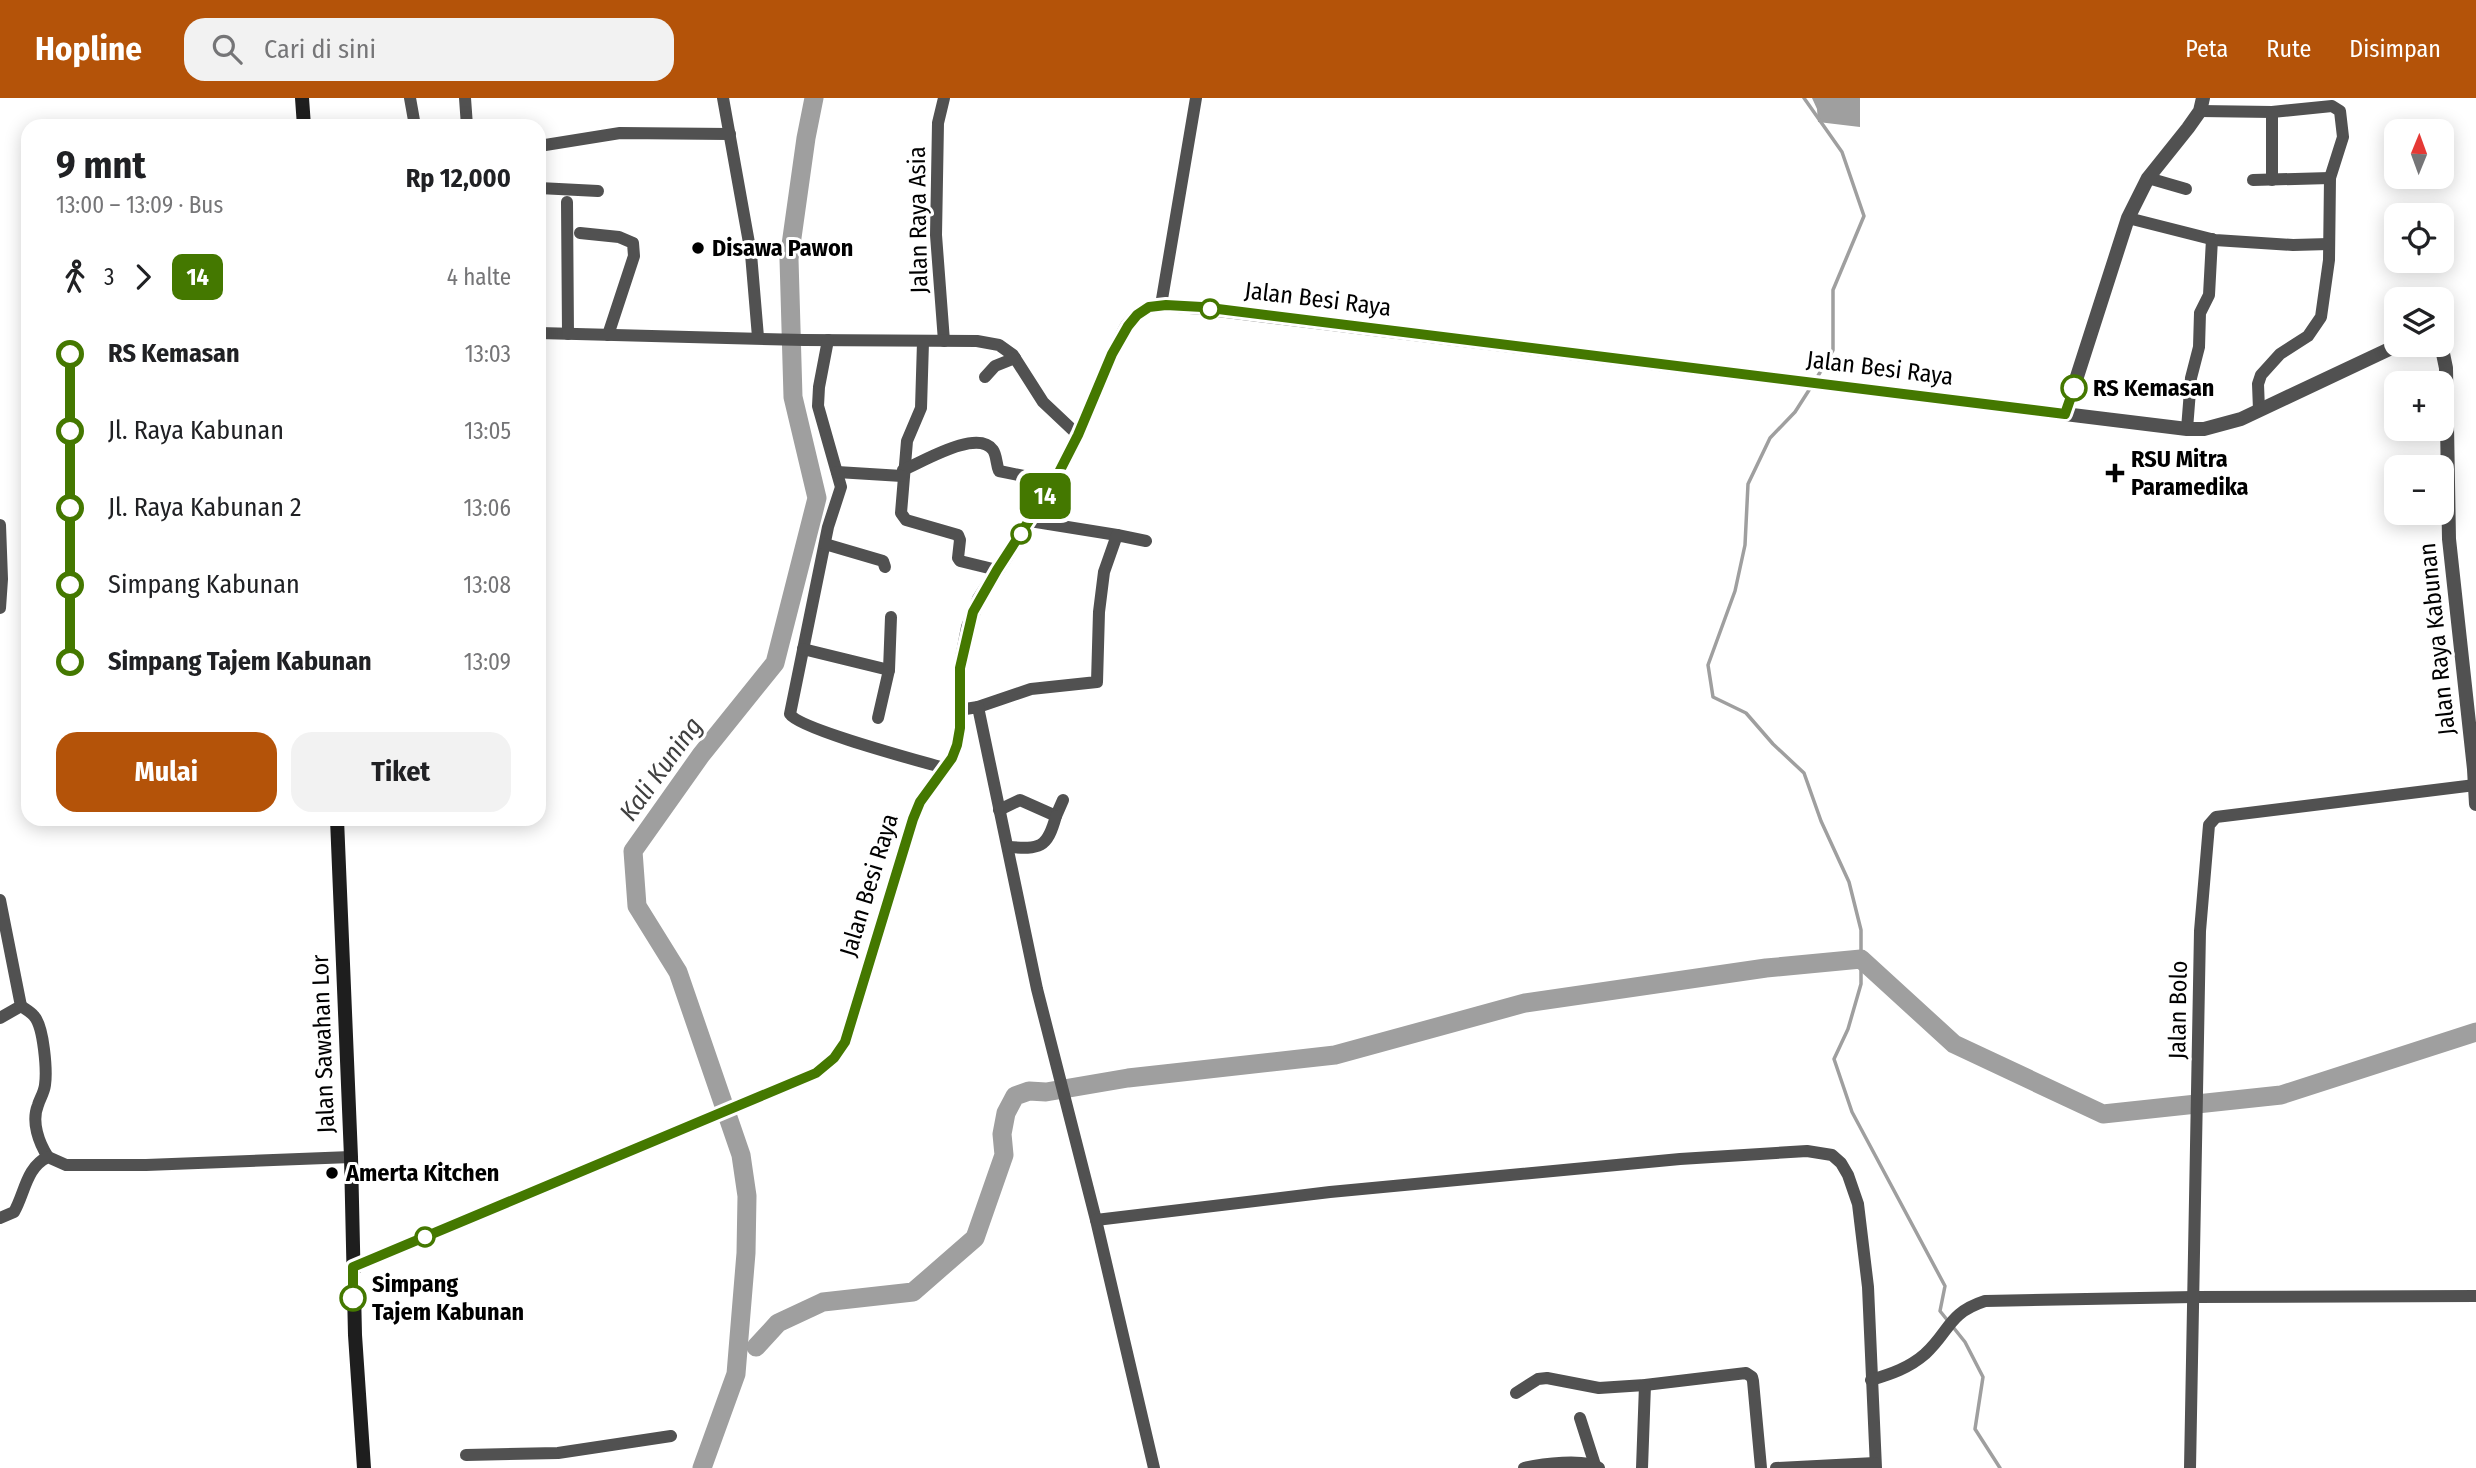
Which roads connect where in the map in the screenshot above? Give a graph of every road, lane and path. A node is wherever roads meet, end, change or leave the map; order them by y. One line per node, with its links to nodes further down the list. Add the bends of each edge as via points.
1 (302, 98): 9 (main road)
2 (410, 98): 10 (street)
3 (464, 98): 11 (street)
4 (723, 98): 12 (street)
5 (944, 98): 32 (street, Jalan Raya Asia, via 938,123 936,235)
6 (1196, 98): 26 (street)
7 (2201, 105): 8 (street); 14 (street)
8 (2272, 112): 15 (street, via 2339,109 2342,146); 17 (street)
9 (304, 119)
10 (414, 119)
11 (466, 119)
12 (730, 134): 13 (street, via 620,133); 30 (street, via 751,254)
13 (546, 145)
14 (2148, 178): 19 (street); 22 (street)
15 (2330, 178): 17 (street); 25 (street)
16 (2253, 180): 17 (street)
17 (2272, 180)
18 (546, 188): 20 (street)
19 (2186, 189)
20 (598, 191)
21 (567, 202): 28 (street)
22 (2128, 218): 24 (street); 39 (street)
23 (580, 233): 29 (street, via 633,243 634,256)
24 (2212, 239): 25 (street); 40 (street)
25 (2329, 244): 38 (street, via 2321,317 2308,336 2280,354 2261,375)
26 (1161, 305): 39 (street, Jalan Besi Raya); 41 (street, Jalan Besi Raya, via 1149,307 1128,326)
27 (546, 333): 28 (street)
28 (568, 334): 29 (street)
29 (608, 335): 30 (street)
30 (758, 337): 31 (street)
31 (828, 340): 33 (street); 42 (street, via 818,406)
32 (944, 341): 33 (street); 36 (street, via 999,345)
33 (923, 342): 43 (street, via 921,408 908,433)
34 (2384, 352): 38 (street)
35 (2444, 357): 60 (street, Jalan Raya Kabunan, via 2449,539)
36 (1015, 358): 37 (street, via 995,366); 41 (street, via 1043,402)
37 (985, 377)
38 (2259, 410): 40 (street, via 2225,424)
39 (2065, 414): 40 (street)
40 (2187, 429)
41 (1078, 435): 44 (street, Jalan Besi Raya)
42 (837, 472): 43 (street); 49 (street, via 841,487)
43 (902, 473): 44 (street, via 948,449 972,443 985,444 995,454 999,471); 51 (street, via 903,517 954,533 960,540 960,561)
44 (1054, 482): 45 (street, Jalan Besi Raya)
45 (1030, 521): 47 (street); 51 (street, Jalan Besi Raya)
46 (0, 525): 52 (street)
47 (1117, 535): 48 (street); 56 (street, via 1104,572 1097,682 1031,689)
48 (1146, 541)
49 (825, 544): 50 (street, via 883,561); 54 (street)
50 (885, 567)
51 (997, 570): 57 (street, Jalan Besi Raya, via 968,627 960,668)
52 (0, 608)
53 (891, 617): 55 (street)
54 (803, 649): 55 (street); 59 (street, via 790,712 793,719)
55 (889, 670): 58 (street)
56 (978, 707): 57 (street); 63 (street)
57 (960, 710): 59 (street, Jalan Besi Raya, via 957,745)
58 (878, 718)
59 (944, 768): 74 (street, Jalan Besi Raya, via 924,794 913,819 845,1042 834,1058 816,1073)
60 (2475, 785): 62 (street, Jalan Raya Kabunan); 76 (street, Jalan Bolo, via 2216,817 2208,825 2200,931)
61 (1063, 800): 64 (street)
62 (2476, 804)
63 (999, 810): 64 (street, via 1020,800); 66 (street)
64 (1056, 816): 66 (street, via 1050,835 1040,846)
65 (337, 826): 71 (main road, Jalan Sawahan Lor)
66 (1008, 847): 73 (street, via 1052,1051)
67 (0, 900): 68 (street)
68 (21, 1006): 69 (street); 70 (street, via 34,1016 41,1033 46,1082 35,1122)
69 (0, 1018)
70 (48, 1157): 71 (street, via 66,1165); 72 (street, via 30,1174 14,1212)
71 (351, 1157): 74 (main road, Jalan Sawahan Lor)
72 (0, 1218)
73 (1096, 1220): 77 (street, via 1680,1159 1821,1152 1841,1163 1858,1204 1868,1287); 88 (street)
74 (353, 1267): 86 (main road)
75 (2476, 1296): 76 (street)
76 (2194, 1297): 77 (street, via 1998,1299 1971,1305 1908,1367); 94 (street, Jalan Bolo)
77 (1871, 1380): 85 (street)
78 (1645, 1385): 79 (street, via 1588,1388 1547,1378); 90 (street); 91 (street, via 1750,1374)
79 (1516, 1394)
80 (1580, 1418): 84 (street)
81 (671, 1437): 82 (street)
82 (558, 1453): 83 (street); 87 (street)
83 (466, 1455)
84 (1597, 1466): 89 (street)
85 (1875, 1466): 93 (street)
86 (364, 1468)
87 (560, 1468)
88 (1154, 1468)
89 (1524, 1468)
90 (1642, 1468)
91 (1761, 1468)
92 (1776, 1468): 93 (street)
93 (1784, 1468)
94 (2190, 1468)

